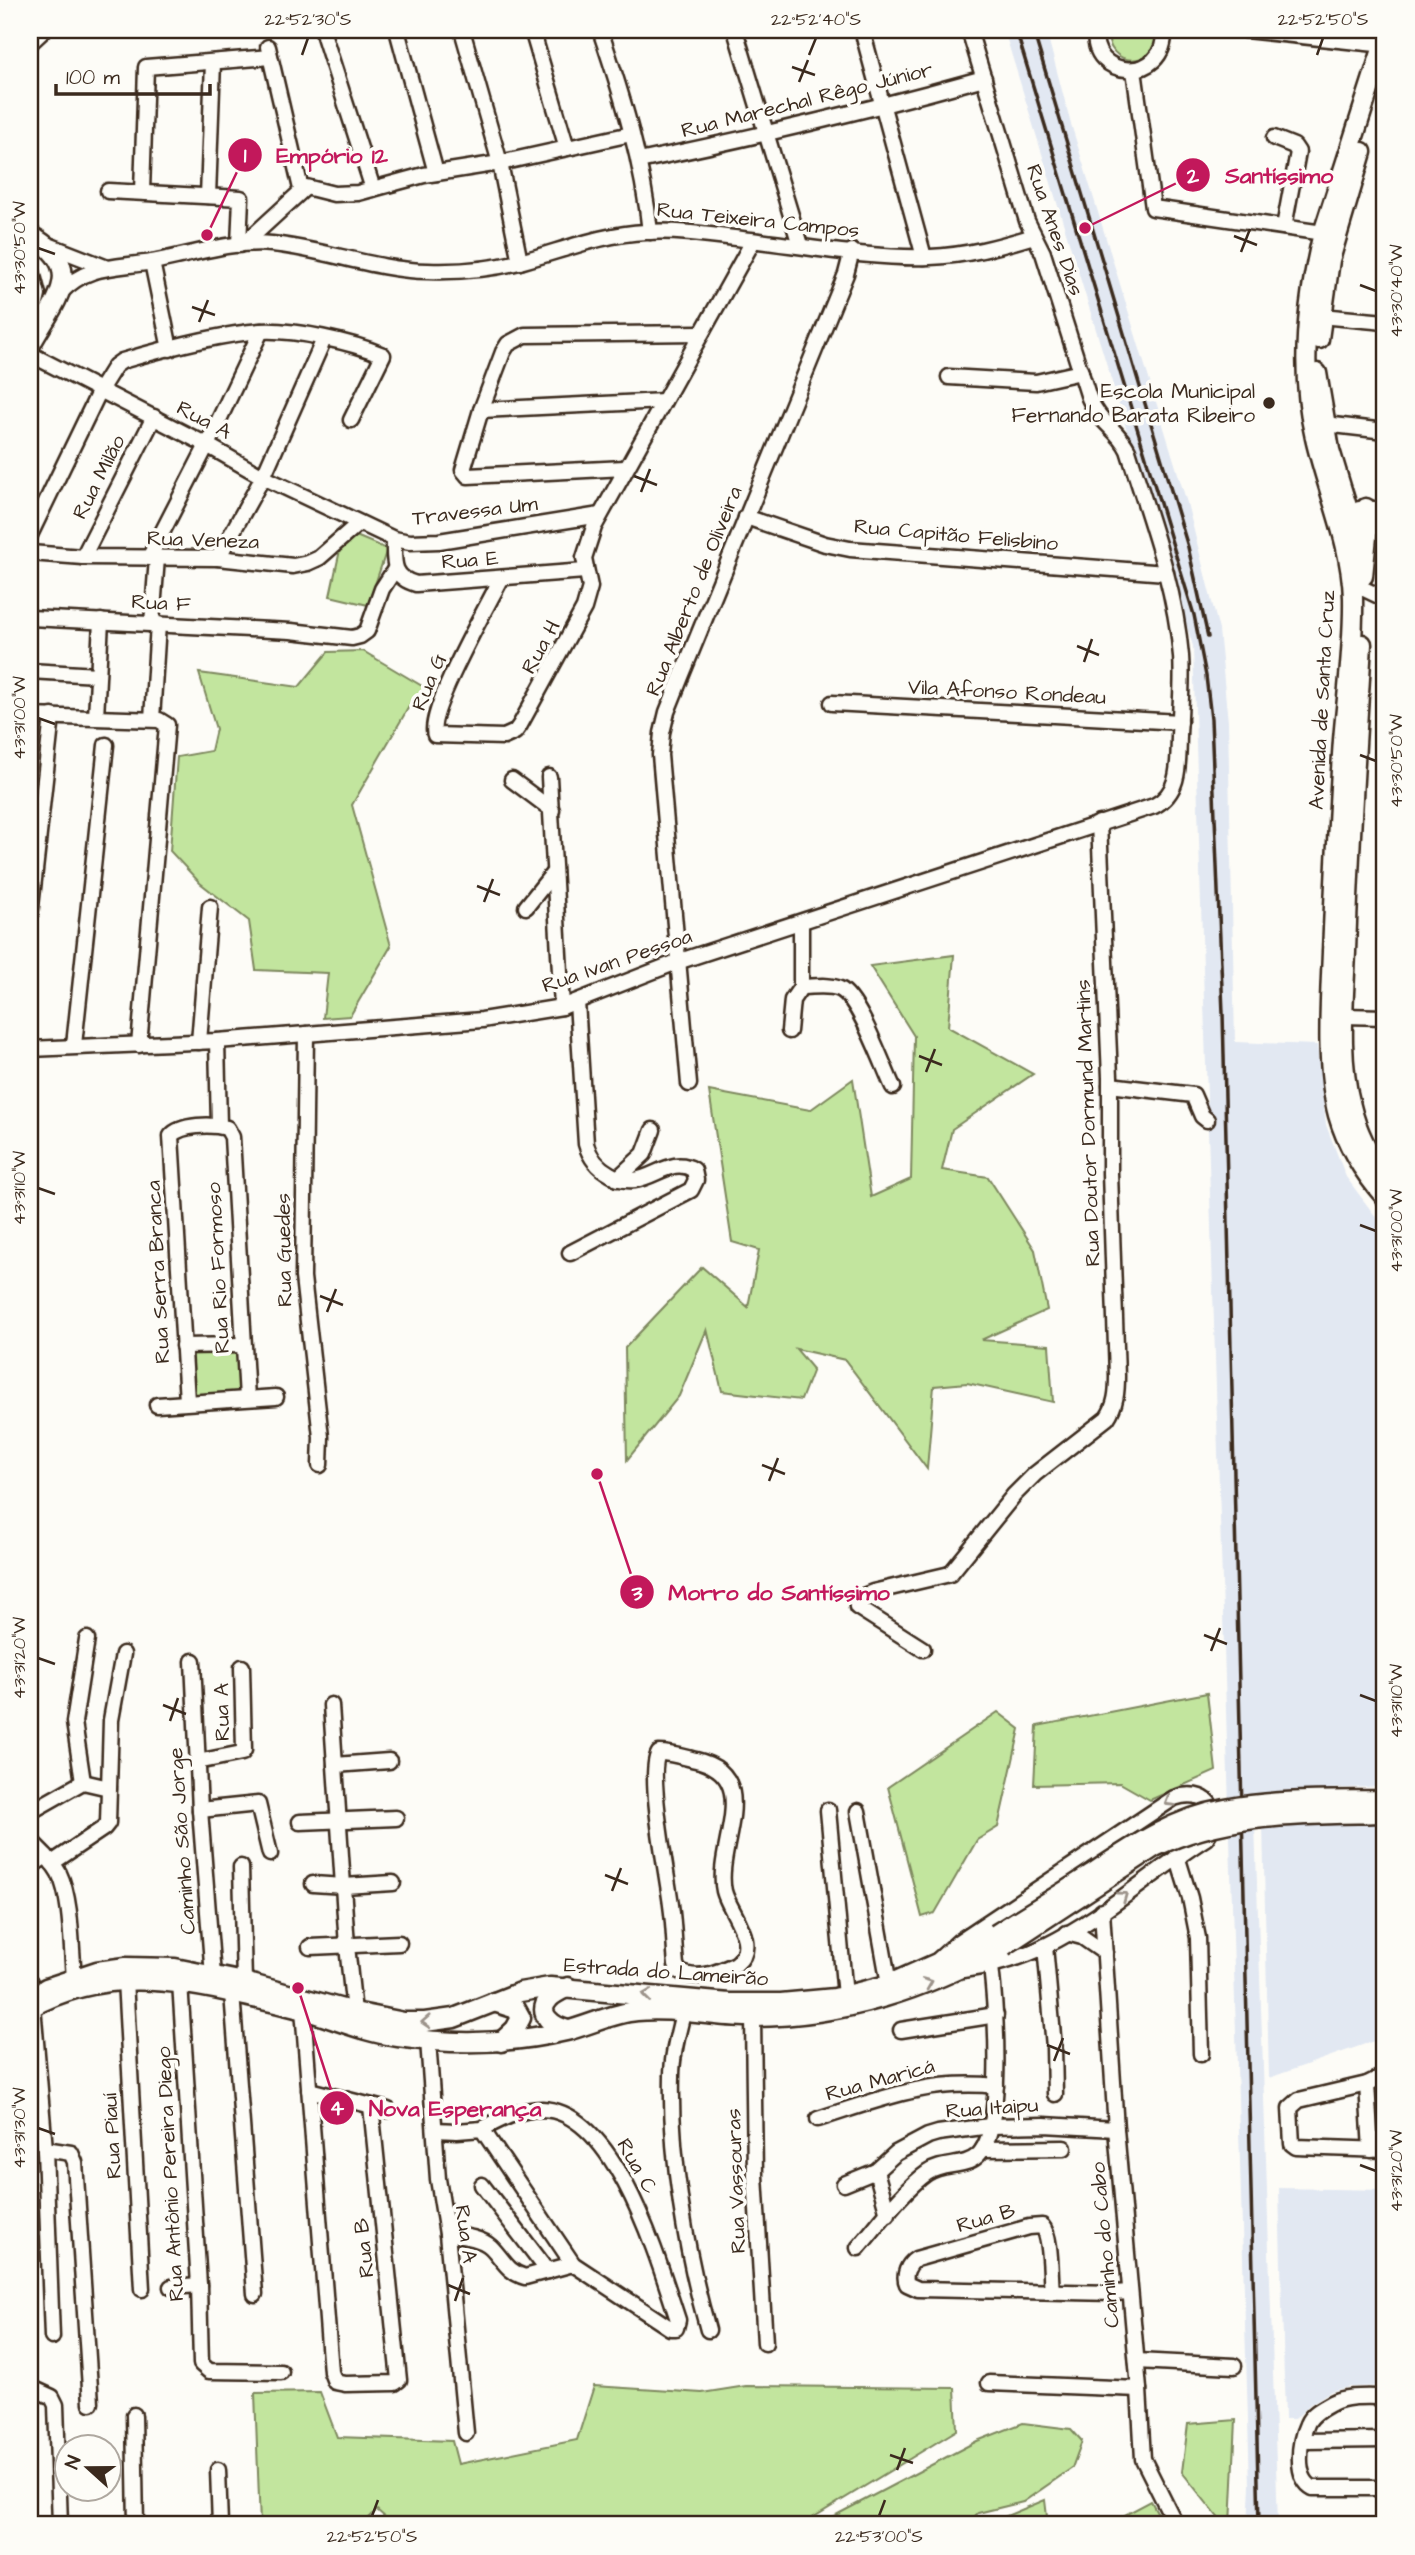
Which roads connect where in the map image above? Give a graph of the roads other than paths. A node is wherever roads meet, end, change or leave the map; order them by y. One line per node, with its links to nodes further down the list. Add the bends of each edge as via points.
1 (397, 30): 24 (street)
2 (462, 30): 23 (street)
3 (532, 30): 21 (street)
4 (600, 30): 18 (street)
5 (735, 30): 19 (street)
6 (862, 30): 17 (street)
7 (969, 30): 15 (street, Rua Anes Dias)
8 (1096, 30): 14 (street, via 1102,57 1120,69)
9 (1164, 30): 14 (street, via 1160,54)
10 (1245, 30): 12 (street)
11 (324, 36): 25 (street)
12 (1385, 43): 32 (main road, Avenida de Santa Cruz)
13 (213, 62): 26 (street, via 269,52); 28 (street, via 146,67); 29 (street)
14 (1135, 70): 30 (street, via 1153,208)
15 (984, 78): 17 (street, Rua Marechal Rêgo Júnior); 33 (street, Rua Anes Dias)
16 (1385, 79): 46 (main road, Avenida de Santa Cruz, via 1336,235)
17 (883, 106): 19 (street, Rua Marechal Rêgo Júnior); 39 (street)
18 (631, 134): 21 (street); 22 (street)
19 (766, 135): 22 (street, Rua Marechal Rêgo Júnior); 37 (street)
20 (1275, 138): 30 (street, via 1298,152)
21 (567, 148): 23 (street)
22 (639, 161): 31 (street)
23 (500, 163): 24 (street); 41 (street)
24 (436, 173): 25 (street)
25 (373, 188): 26 (street, via 346,195)
26 (302, 189): 36 (street)
27 (108, 191): 28 (street)
28 (142, 191): 29 (street)
29 (208, 195): 36 (street, via 240,198)
30 (1284, 227): 32 (street)
31 (650, 232): 34 (street, Rua Teixeira Campos, via 693,232); 41 (street, Rua Teixeira Campos, via 604,237)
32 (1323, 233): 67 (main road, Avenida de Santa Cruz, via 1310,300 1307,369 1314,435)
33 (1034, 236): 39 (street, Rua Teixeira Campos); 54 (street, Rua Anes Dias)
34 (753, 241): 37 (street, Rua Teixeira Campos); 49 (street, Rua H)
35 (34, 242): 42 (street, Rua Teixeira Campos); 44 (main road, via 53,251 61,262 64,278)
36 (242, 244): 40 (street, Rua Teixeira Campos); 41 (street, Rua Teixeira Campos, via 290,246 426,271)
37 (800, 245): 38 (street, Rua Teixeira Campos)
38 (852, 251): 39 (street, Rua Teixeira Campos); 69 (street, Rua Alberto de Oliveira)
39 (924, 257)
40 (152, 262): 42 (street, Rua Teixeira Campos); 52 (street)
41 (520, 262)
42 (106, 268): 44 (street, Rua Teixeira Campos, via 81,275)
43 (30, 272): 45 (main road)
44 (59, 294): 45 (main road, via 46,295); 51 (main road)
45 (32, 306)
46 (1321, 316): 47 (street); 61 (main road, Avenida de Santa Cruz, via 1317,375)
47 (1385, 322)
48 (261, 331): 50 (street); 52 (street); 63 (street)
49 (701, 333): 57 (street, Rua H); 58 (street, via 525,335 503,352)
50 (324, 339): 60 (street, via 383,355); 65 (street)
51 (30, 346)
52 (170, 349): 56 (street, via 122,360)
53 (30, 354): 56 (street, Rua A)
54 (1082, 372): 55 (street, via 1037,382); 79 (street, Rua Anes Dias, via 1098,417 1128,450)
55 (949, 377)
56 (100, 390): 59 (street, Rua A); 71 (street)
57 (664, 401): 58 (street); 64 (street, Rua H)
58 (481, 410): 64 (street, via 463,470 468,476)
59 (154, 417): 63 (street, Rua A); 74 (street, Rua Milão)
60 (351, 421)
61 (1325, 424): 62 (street); 67 (main road, Avenida de Santa Cruz)
62 (1385, 431)
63 (207, 445): 65 (street, Rua A); 75 (street)
64 (625, 468): 68 (street, Rua H)
65 (263, 477): 70 (street, Rua A); 76 (street)
66 (1385, 509): 67 (street)
67 (1351, 512): 81 (main road, Avenida de Santa Cruz, via 1368,526); 127 (main road, Avenida de Santa Cruz, via 1353,600 1331,966 1333,1085 1338,1115 1353,1153)
68 (600, 515): 72 (street, Travessa Um, via 439,541); 78 (street, Rua H, via 587,543)
69 (746, 517): 79 (street, Rua Capitão Felisbino, via 850,549); 106 (street, Rua Alberto de Oliveira, via 662,733 660,779)
70 (359, 523): 72 (street, Travessa Um); 76 (street, Rua Veneza, via 328,552 308,563 293,566)
71 (30, 536)
72 (394, 539): 77 (street)
73 (30, 553): 74 (street, Rua Veneza)
74 (83, 557): 75 (street, Rua Veneza)
75 (153, 558): 76 (street, Rua Veneza); 85 (street)
76 (218, 558)
77 (395, 569): 80 (street, Rua E, via 401,578 416,584); 85 (street, Rua F, via 364,634 352,638)
78 (585, 571): 80 (street, Rua E); 94 (street, Rua H, via 589,594 577,626)
79 (1166, 573): 93 (street, Rua Anes Dias, via 1181,654)
80 (501, 579): 94 (street, Rua G, via 455,669 433,729 435,734 447,736)
81 (1364, 583): 82 (street); 110 (main road, Avenida de Santa Cruz)
82 (1385, 600)
83 (30, 618): 84 (street, Rua F)
84 (101, 621): 85 (street, Rua F); 87 (street)
85 (155, 624): 92 (street)
86 (30, 671): 87 (street)
87 (97, 675): 91 (street)
88 (832, 703): 93 (street, Vila Afonso Rondeau)
89 (30, 716): 90 (street)
90 (52, 716): 91 (street); 104 (street)
91 (96, 718): 92 (street)
92 (152, 719): 117 (street, via 167,725)
93 (1180, 722): 98 (street, Rua Anes Dias, via 1175,781 1166,800)
94 (510, 736)
95 (106, 746): 116 (street)
96 (549, 777): 99 (street)
97 (512, 780): 99 (street)
98 (1154, 806): 100 (street, Rua Ivan Pessoa)
99 (552, 810): 101 (street)
100 (1099, 823): 105 (street, Rua Ivan Pessoa); 120 (street, Rua Doutor Dormund Martins)
101 (554, 872): 103 (street); 109 (street)
102 (210, 907): 115 (street)
103 (526, 907)
104 (30, 916)
105 (801, 922): 106 (street, Rua Ivan Pessoa); 107 (street)
106 (677, 962): 108 (street, Rua Ivan Pessoa); 119 (street, Rua Alberto de Oliveira)
107 (801, 987): 112 (street, via 792,1000); 121 (street, via 836,988 850,997)
108 (577, 1002): 109 (street, Rua Ivan Pessoa); 126 (street, via 586,1144 595,1162)
109 (562, 1007): 113 (street, Rua Ivan Pessoa, via 482,1020)
110 (1344, 1016): 111 (street); 125 (main road, Avenida de Santa Cruz, via 1351,1108)
111 (1385, 1017)
112 (789, 1031)
113 (306, 1034): 114 (street, Rua Ivan Pessoa); 135 (street, Rua Guedes, via 303,1277 321,1437)
114 (217, 1041): 115 (street, Rua Ivan Pessoa); 123 (street)
115 (199, 1042): 117 (street, Rua Ivan Pessoa)
116 (74, 1045): 117 (street, Rua Ivan Pessoa); 118 (street, Rua Ivan Pessoa)
117 (139, 1045)
118 (30, 1049)
119 (689, 1084)
120 (1110, 1085): 122 (street, via 1193,1095); 137 (street, Rua Doutor Dormund Martins, via 1117,1384 1113,1410 1014,1494 950,1574 856,1599 858,1607)
121 (893, 1087)
122 (1207, 1120)
123 (219, 1126): 129 (street, Rua Rio Formoso, via 227,1128 232,1137); 130 (street, Rua Serra Branca, via 182,1128 173,1133 171,1141)
124 (653, 1130): 126 (street, via 644,1154)
125 (1385, 1177)
126 (617, 1179): 128 (street, via 640,1180 677,1164 694,1170 696,1180 691,1190)
127 (1385, 1198)
128 (570, 1253)
129 (242, 1345): 130 (street); 132 (street, Rua Rio Formoso)
130 (183, 1346): 133 (street, Rua Serra Branca)
131 (276, 1397): 132 (street)
132 (247, 1398): 133 (street)
133 (187, 1401): 134 (street)
134 (158, 1405)
135 (320, 1465)
136 (87, 1639): 145 (street, via 75,1723)
137 (923, 1649)
138 (123, 1654): 146 (street, via 111,1720)
139 (193, 1661): 143 (street, Caminho São Jorge)
140 (242, 1667): 143 (street, Rua A, via 244,1750)
141 (331, 1705): 144 (street)
142 (389, 1761): 144 (street)
143 (197, 1762): 149 (street, Caminho São Jorge)
144 (335, 1765): 154 (street)
145 (83, 1782): 146 (street); 148 (street)
146 (108, 1787): 159 (street, via 109,1813 104,1828)
147 (1385, 1800): 167 (main road, Estrada do Lameirão, bridge, via 1224,1809 1164,1828)
148 (31, 1807)
149 (200, 1810): 157 (street, via 258,1804); 177 (street, Caminho São Jorge)
150 (828, 1810): 184 (street)
151 (858, 1811): 181 (street)
152 (1385, 1813): 167 (main road, Estrada do Lameirão, bridge, via 1279,1816 1180,1835)
153 (396, 1818): 154 (street)
154 (340, 1819): 155 (street); 164 (street)
155 (300, 1822)
156 (30, 1840): 159 (street)
157 (270, 1854)
158 (1177, 1856): 165 (street, Estrada do Lameirão, one-way to 158); 173 (street, Estrada do Lameirão, one-way to 173, via 1206,1838 1214,1822 1213,1809 1196,1795 1174,1798 958,1942); 197 (street, via 1198,1938)
159 (49, 1860): 160 (street); 178 (street, via 61,1877 65,1894)
160 (30, 1867)
161 (241, 1867): 182 (street)
162 (393, 1883): 164 (street)
163 (313, 1884): 164 (street)
164 (344, 1886): 169 (street)
165 (1102, 1912): 166 (street, Estrada do Lameirão); 172 (street, Caminho do Cabo)
166 (1066, 1933): 170 (street, Estrada do Lameirão); 172 (street, via 1082,1937)
167 (1000, 1940): 173 (main road, Estrada do Lameirão); 175 (main road, Estrada do Lameirão)
168 (399, 1943): 169 (street)
169 (347, 1946): 171 (street); 189 (street)
170 (1045, 1946): 174 (street, Estrada do Lameirão); 202 (street)
171 (310, 1947)
172 (1105, 1953): 208 (street, Caminho do Cabo)
173 (932, 1965): 181 (main road, Estrada do Lameirão)
174 (991, 1966): 175 (street, Estrada do Lameirão); 191 (street)
175 (958, 1971): 192 (main road, Estrada do Lameirão, one-way to 175, via 859,2005)
176 (706, 1975): 176 (street, via 736,1964 744,1951 744,1933 723,1886 734,1800 715,1767 659,1753 655,1777 676,1965 687,1975); 186 (street)
177 (212, 1976): 178 (main road, Estrada do Lameirão, via 150,1966); 182 (main road, Estrada do Lameirão)
178 (74, 1977): 185 (main road, Estrada do Lameirão)
179 (125, 1980): 180 (main road, Estrada do Lameirão); 185 (main road, Estrada do Lameirão); 224 (street, Rua Piauí)
180 (180, 1982): 182 (main road, Estrada do Lameirão); 222 (street, Rua Antônio Pereira Diego)
181 (889, 1984): 184 (main road, Estrada do Lameirão)
182 (238, 1987): 188 (main road, Estrada do Lameirão); 189 (main road, Estrada do Lameirão); 227 (street)
183 (568, 1987): 186 (main road, Estrada do Lameirão, one-way to 183); 187 (main road, Estrada do Lameirão, via 520,1992); 193 (main road, via 550,1997 544,2010 550,2022)
184 (845, 1996): 186 (main road, Estrada do Lameirão, via 781,2003)
185 (31, 1997): 211 (street)
186 (707, 2001)
187 (494, 2002): 189 (main road, Estrada do Lameirão, one-way to 189, via 454,2018 425,2022 388,2021); 196 (main road, via 516,2009 521,2018)
188 (303, 2010): 195 (main road, Estrada do Lameirão, via 383,2034); 201 (street)
189 (354, 2012)
190 (683, 2013): 192 (main road, Estrada do Lameirão); 193 (main road, Estrada do Lameirão, via 635,2011); 228 (street, via 672,2074 673,2116 679,2181)
191 (996, 2015): 194 (street); 200 (street)
192 (753, 2017): 230 (street, Rua Vassouras, via 755,2176)
193 (568, 2030): 196 (main road, Estrada do Lameirão)
194 (901, 2030)
195 (428, 2040): 196 (main road, Estrada do Lameirão); 209 (street, Rua A)
196 (501, 2042)
197 (1201, 2054)
198 (1385, 2076): 199 (street)
199 (1367, 2084): 213 (street); 213 (street, via 1299,2100 1290,2108 1292,2141 1301,2148)
200 (996, 2086): 205 (street, Rua Maricá, via 957,2083 917,2088); 206 (street)
201 (309, 2091): 203 (street); 203 (street, Rua B, via 331,2377 345,2384 395,2383 399,2376)
202 (1055, 2094)
203 (371, 2106): 204 (street)
204 (387, 2110)
205 (818, 2119)
206 (990, 2126): 208 (street, Rua Itaipu); 212 (street); 214 (street, Rua Itaipu, via 928,2136 896,2153)
207 (482, 2129): 209 (street); 220 (street); 220 (street, Rua C, via 512,2114 543,2109 569,2118 601,2144 648,2230 678,2320 676,2328)
208 (1116, 2129): 226 (street, Caminho do Cabo)
209 (435, 2130): 218 (street, Rua A)
210 (1064, 2148): 212 (street)
211 (46, 2149): 229 (street); 238 (street, via 71,2153 75,2162)
212 (983, 2149): 217 (street, via 973,2159 941,2165 925,2174)
213 (1378, 2150)
214 (876, 2171): 215 (street, Rua Itaipu); 217 (street)
215 (844, 2184)
216 (482, 2185): 221 (street)
217 (888, 2214): 219 (street)
218 (447, 2234): 221 (street, via 489,2246 516,2274); 240 (street, Rua A)
219 (858, 2248)
220 (573, 2264): 221 (street)
221 (548, 2272)
222 (199, 2285): 223 (street); 233 (street, Rua Antônio Pereira Diego, via 201,2364 209,2371)
223 (171, 2287)
224 (142, 2289)
225 (1052, 2291): 225 (street, Rua B, via 1048,2239 1042,2225 916,2259 906,2280 918,2289); 226 (street)
226 (1130, 2292): 231 (street, Caminho do Cabo)
227 (255, 2294)
228 (708, 2330)
229 (52, 2337)
230 (765, 2343)
231 (1137, 2361): 232 (street); 236 (street, Caminho do Cabo)
232 (1234, 2366)
233 (281, 2371)
234 (989, 2383): 236 (street)
235 (30, 2387): 245 (street, via 52,2396 56,2405)
236 (1139, 2389): 248 (street, Caminho do Cabo, via 1143,2459)
237 (1385, 2397): 242 (street, via 1330,2404 1307,2423)
238 (91, 2403)
239 (134, 2415): 246 (street)
240 (466, 2433)
241 (1385, 2440): 242 (street)
242 (1303, 2441): 244 (street, via 1302,2477 1313,2488)
243 (218, 2470): 247 (street)
244 (1385, 2488)
245 (60, 2525)
246 (136, 2525)
247 (220, 2525)
248 (1176, 2525)

